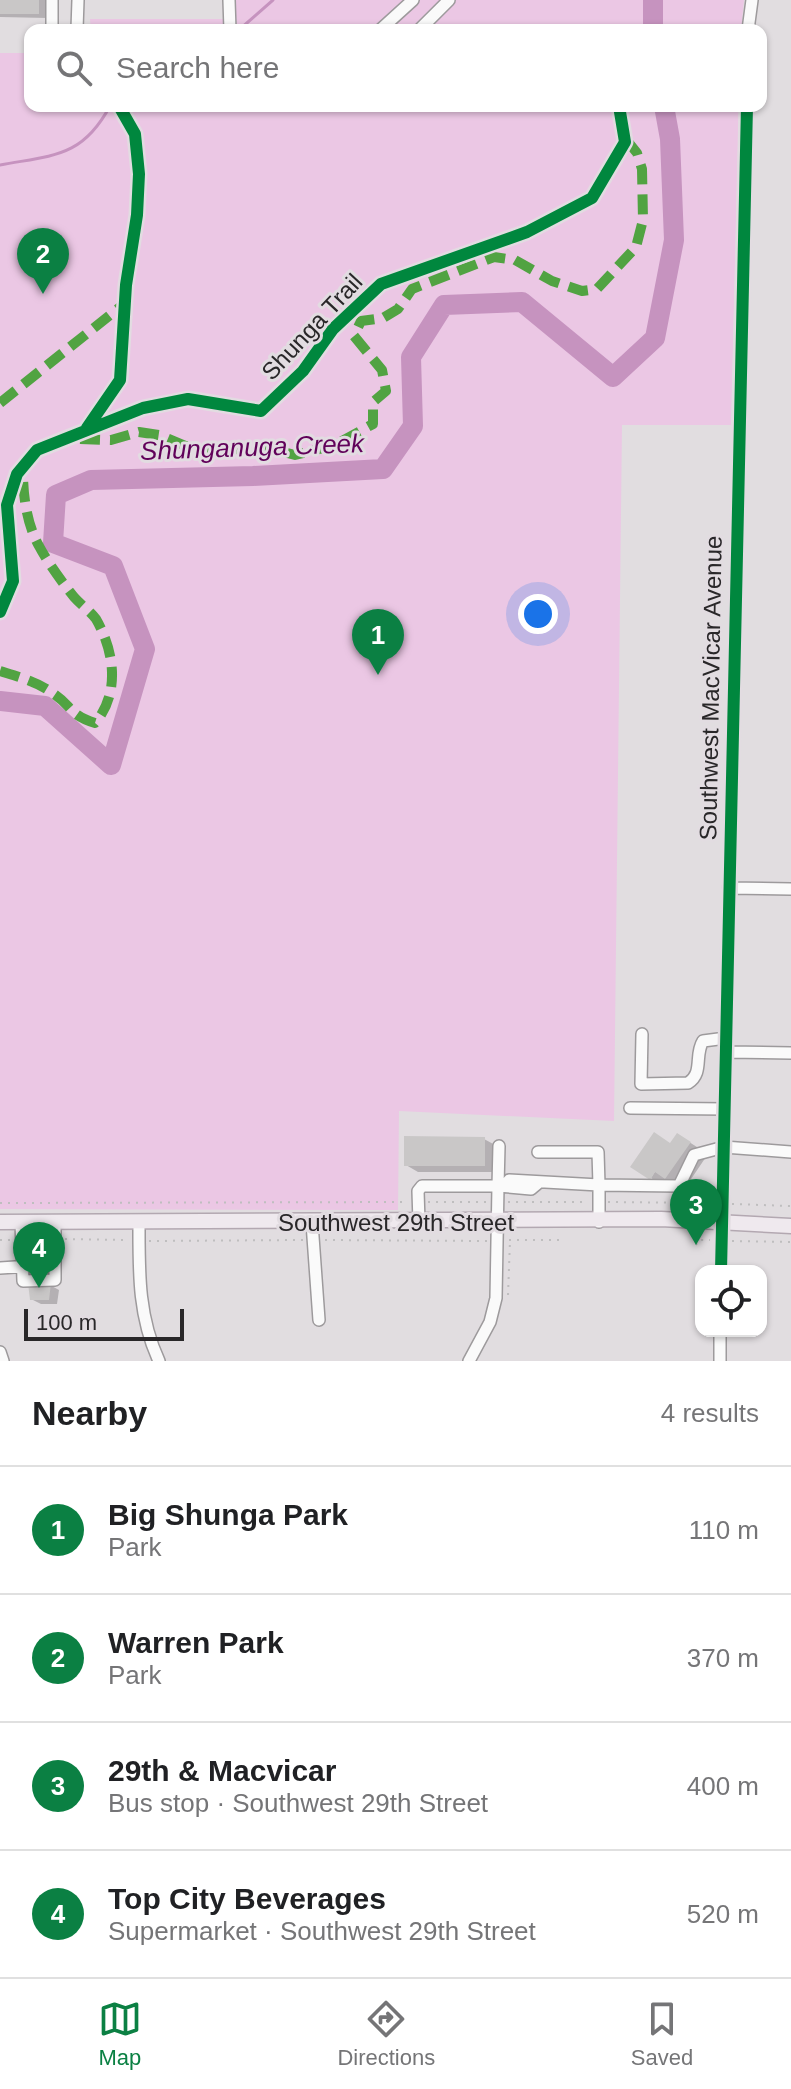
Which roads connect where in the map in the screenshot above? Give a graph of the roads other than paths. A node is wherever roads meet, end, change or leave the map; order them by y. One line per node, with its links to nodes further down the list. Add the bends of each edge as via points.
1 (52, 0): 7 (street)
2 (78, 0): 8 (street)
3 (229, 0): 9 (street)
4 (413, 0): 10 (street)
5 (449, 0): 11 (street)
6 (752, 0): 12 (street)
7 (52, 24)
8 (77, 24)
9 (230, 24)
10 (387, 24)
11 (425, 24)
12 (749, 24)
13 (747, 112): 14 (street, Southwest MacVicar Avenue)
14 (728, 888): 15 (street); 17 (street, Southwest MacVicar Avenue)
15 (791, 889)
16 (642, 1034): 17 (street, via 641,1084 688,1083 698,1071 703,1041)
17 (726, 1038): 18 (street, Southwest MacVicar Avenue)
18 (726, 1052): 19 (street); 21 (street, Southwest MacVicar Avenue)
19 (791, 1053)
20 (630, 1108): 21 (street)
21 (725, 1109): 23 (street, Southwest MacVicar Avenue)
22 (499, 1146): 27 (street)
23 (724, 1147): 25 (street); 26 (street, via 694,1155 679,1186); 36 (street, Southwest MacVicar Avenue)
24 (538, 1152): 26 (street, via 598,1152)
25 (791, 1152)
26 (599, 1185): 27 (street); 31 (street)
27 (502, 1186): 30 (street, via 422,1186); 35 (street)
28 (0, 1222): 29 (main road, Southwest 29th Street)
29 (21, 1222): 32 (main road, Southwest 29th Street); 38 (street)
30 (419, 1222): 34 (main road, Southwest 29th Street); 35 (main road, Southwest 29th Street)
31 (599, 1222): 35 (main road, Southwest 29th Street); 36 (main road, Southwest 29th Street)
32 (55, 1223): 33 (main road, Southwest 29th Street); 39 (street)
33 (139, 1223): 34 (main road, Southwest 29th Street); 47 (street, via 141,1307)
34 (312, 1223): 43 (street)
35 (497, 1223): 48 (street, via 496,1298)
36 (721, 1223): 37 (main road, Southwest 29th Street); 40 (street, Southwest MacVicar Avenue)
37 (791, 1226)
38 (22, 1244): 39 (street); 41 (street)
39 (55, 1244): 41 (street, via 50,1266 55,1280 23,1281)
40 (721, 1265)
41 (26, 1266): 42 (street)
42 (0, 1268)
43 (319, 1320)
44 (720, 1337): 49 (street)
45 (0, 1352): 46 (street)
46 (3, 1361)
47 (159, 1361)
48 (469, 1361)
49 (720, 1361)

